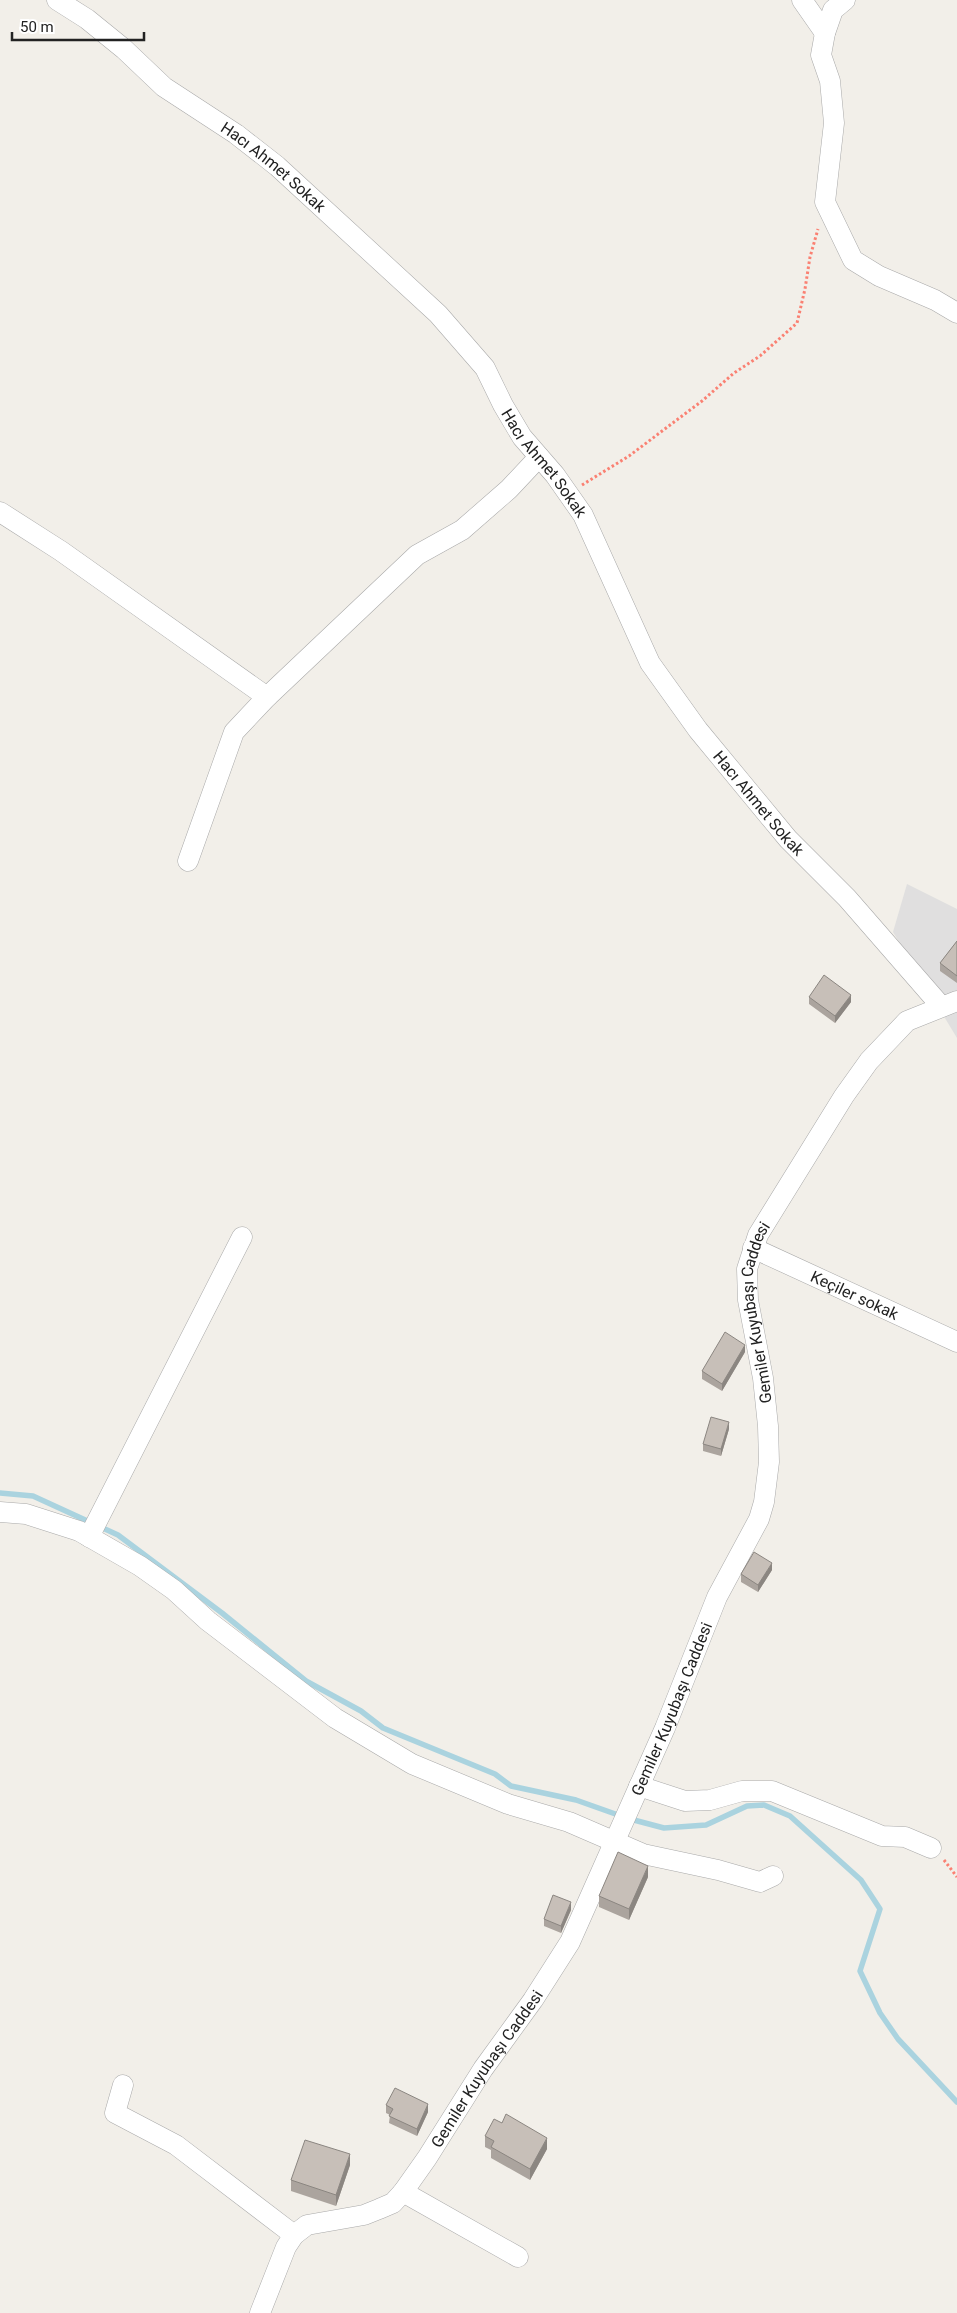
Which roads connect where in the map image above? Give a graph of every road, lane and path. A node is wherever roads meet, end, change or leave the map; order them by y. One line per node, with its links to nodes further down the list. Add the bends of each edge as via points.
1 (57, 0): 7 (street, Hacı Ahmet Sokak, via 124,49 164,87 278,166 438,314 485,368 522,437)
2 (802, 0): 4 (street)
3 (846, 0): 4 (street, via 833,10)
4 (825, 33): 5 (street, via 821,55 830,81 834,123)
5 (825, 202): 6 (street, via 853,260); 8 (path, via 797,323 760,356 629,456)
6 (957, 313)
7 (539, 457): 8 (street, Hacı Ahmet Sokak); 10 (street, via 509,489 462,530 417,555)
8 (568, 493): 12 (street, Hacı Ahmet Sokak, via 583,516 650,663 698,730 788,839)
9 (0, 512): 10 (street, via 61,550)
10 (267, 697): 11 (street, via 234,732)
11 (188, 861)
12 (949, 1003): 14 (street, Gemiler Kuyubaşı Caddesi, via 907,1021 869,1061 844,1096)
13 (242, 1238): 17 (street)
14 (753, 1248): 15 (street, Keçiler sokak); 18 (street, Gemiler Kuyubaşı Caddesi, via 747,1269 748,1300 764,1378 768,1426 769,1462 764,1502 756,1527 718,1597)
15 (957, 1342)
16 (0, 1512): 17 (street, via 26,1514)
17 (90, 1536): 19 (street, via 174,1590 208,1621 335,1718 412,1764 508,1804)
18 (639, 1786): 19 (street, Gemiler Kuyubaşı Caddesi); 20 (street, via 685,1801 710,1800 742,1791 772,1791 882,1836 905,1837)
19 (616, 1837): 21 (street, via 644,1854 760,1882); 23 (street, Gemiler Kuyubaşı Caddesi, via 570,1942)
20 (930, 1848)
21 (773, 1876)
22 (123, 2085): 24 (street, via 114,2113 176,2145)
23 (403, 2192): 24 (street, Gemiler Kuyubaşı Caddesi, via 393,2203 364,2215 307,2225); 25 (street)
24 (294, 2235): 26 (street, via 286,2247)
25 (518, 2257)
26 (260, 2313)

